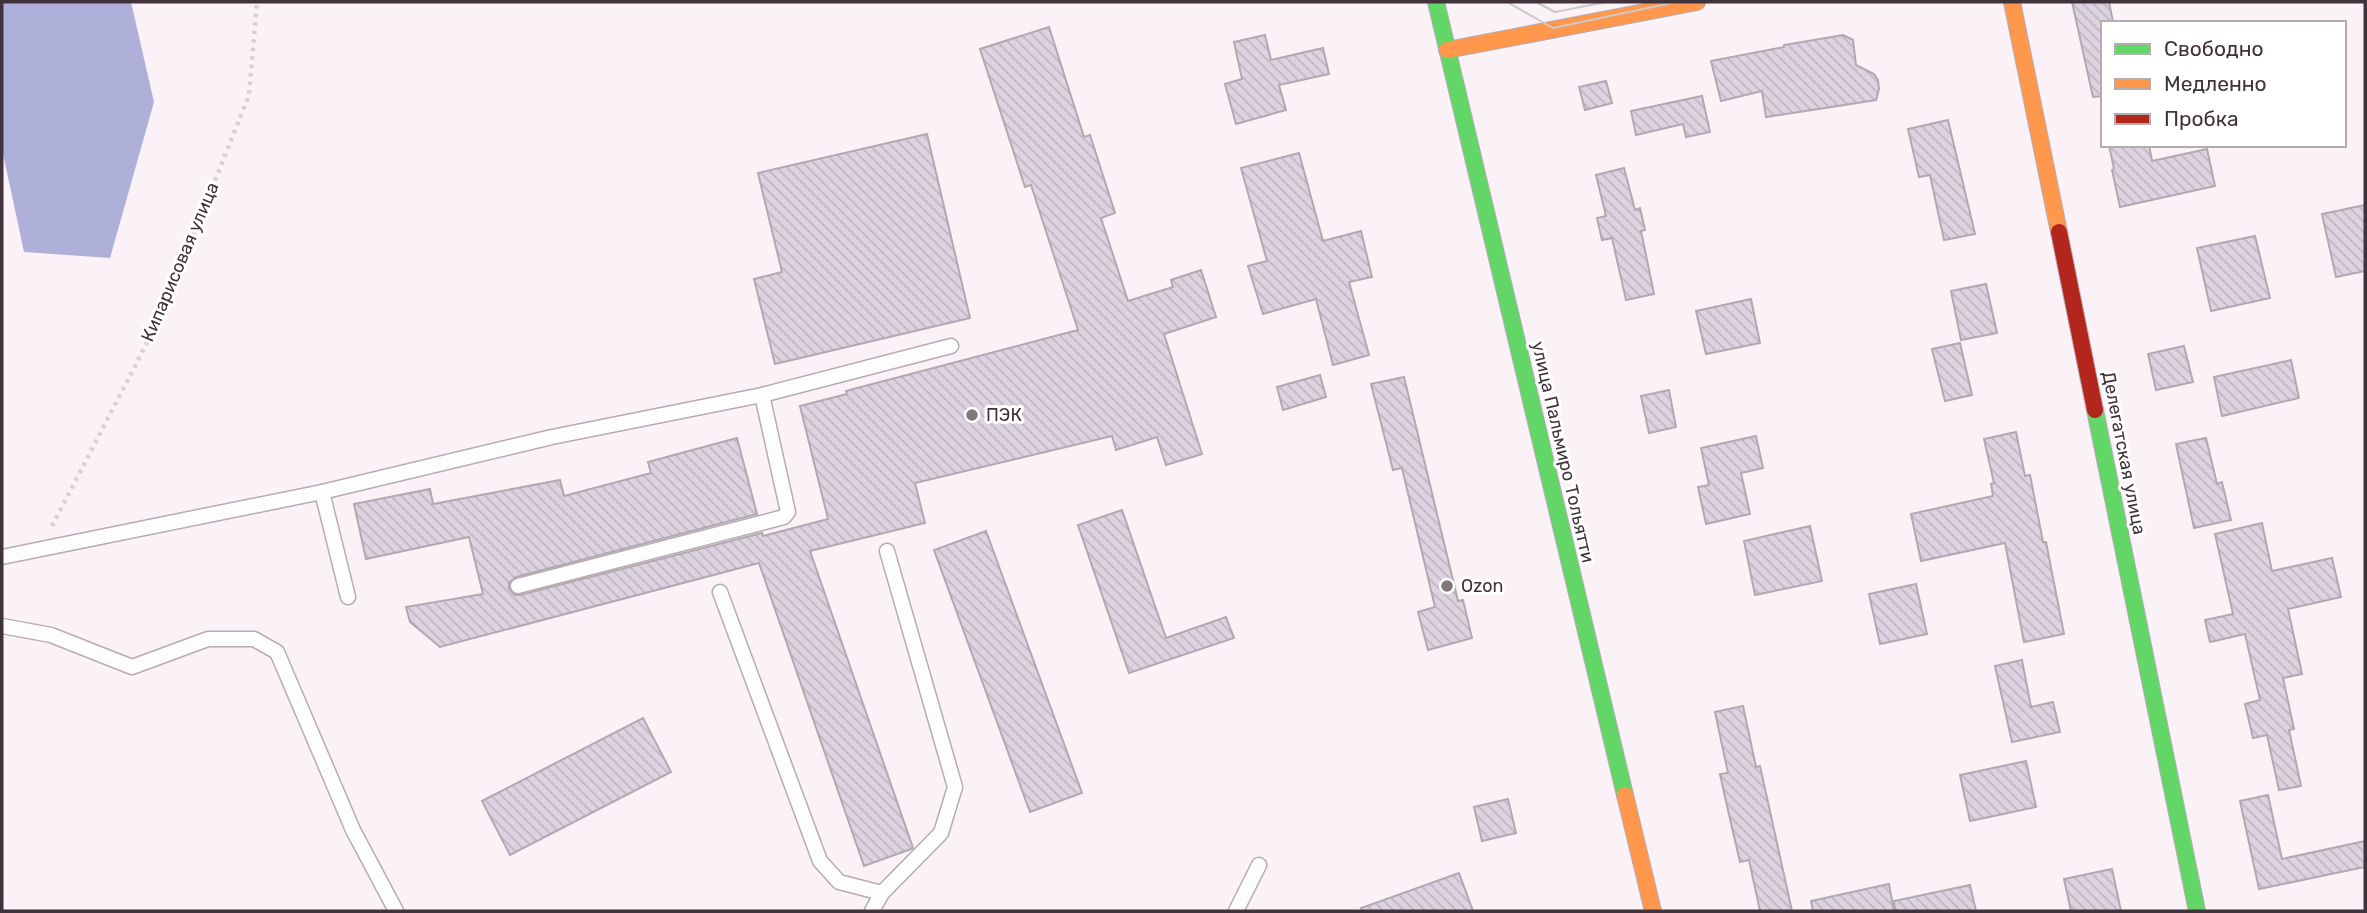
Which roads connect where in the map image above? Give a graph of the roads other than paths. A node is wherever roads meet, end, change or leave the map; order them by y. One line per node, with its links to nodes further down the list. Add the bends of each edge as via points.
1 (1436, 2): 4 (street, улица Пальмиро Тольятти)
2 (1697, 2): 4 (street)
3 (2012, 2): 20 (street, Делегатская улица)
4 (1447, 50): 19 (street, улица Пальмиро Тольятти)
5 (951, 346): 6 (lane)
6 (762, 396): 7 (lane, via 552,437); 10 (lane, via 788,512 784,517)
7 (322, 492): 9 (lane); 12 (lane)
8 (887, 551): 15 (lane, via 955,788 941,833)
9 (2, 557)
10 (518, 586)
11 (720, 592): 15 (lane, via 820,861 839,881)
12 (348, 597)
13 (2, 626): 16 (lane, via 51,635 132,667 208,639 254,639 277,652 353,830)
14 (1259, 865): 18 (lane)
15 (882, 892): 17 (lane)
16 (397, 911)
17 (872, 911)
18 (1236, 911)
19 (1653, 911)
20 (2197, 911)

